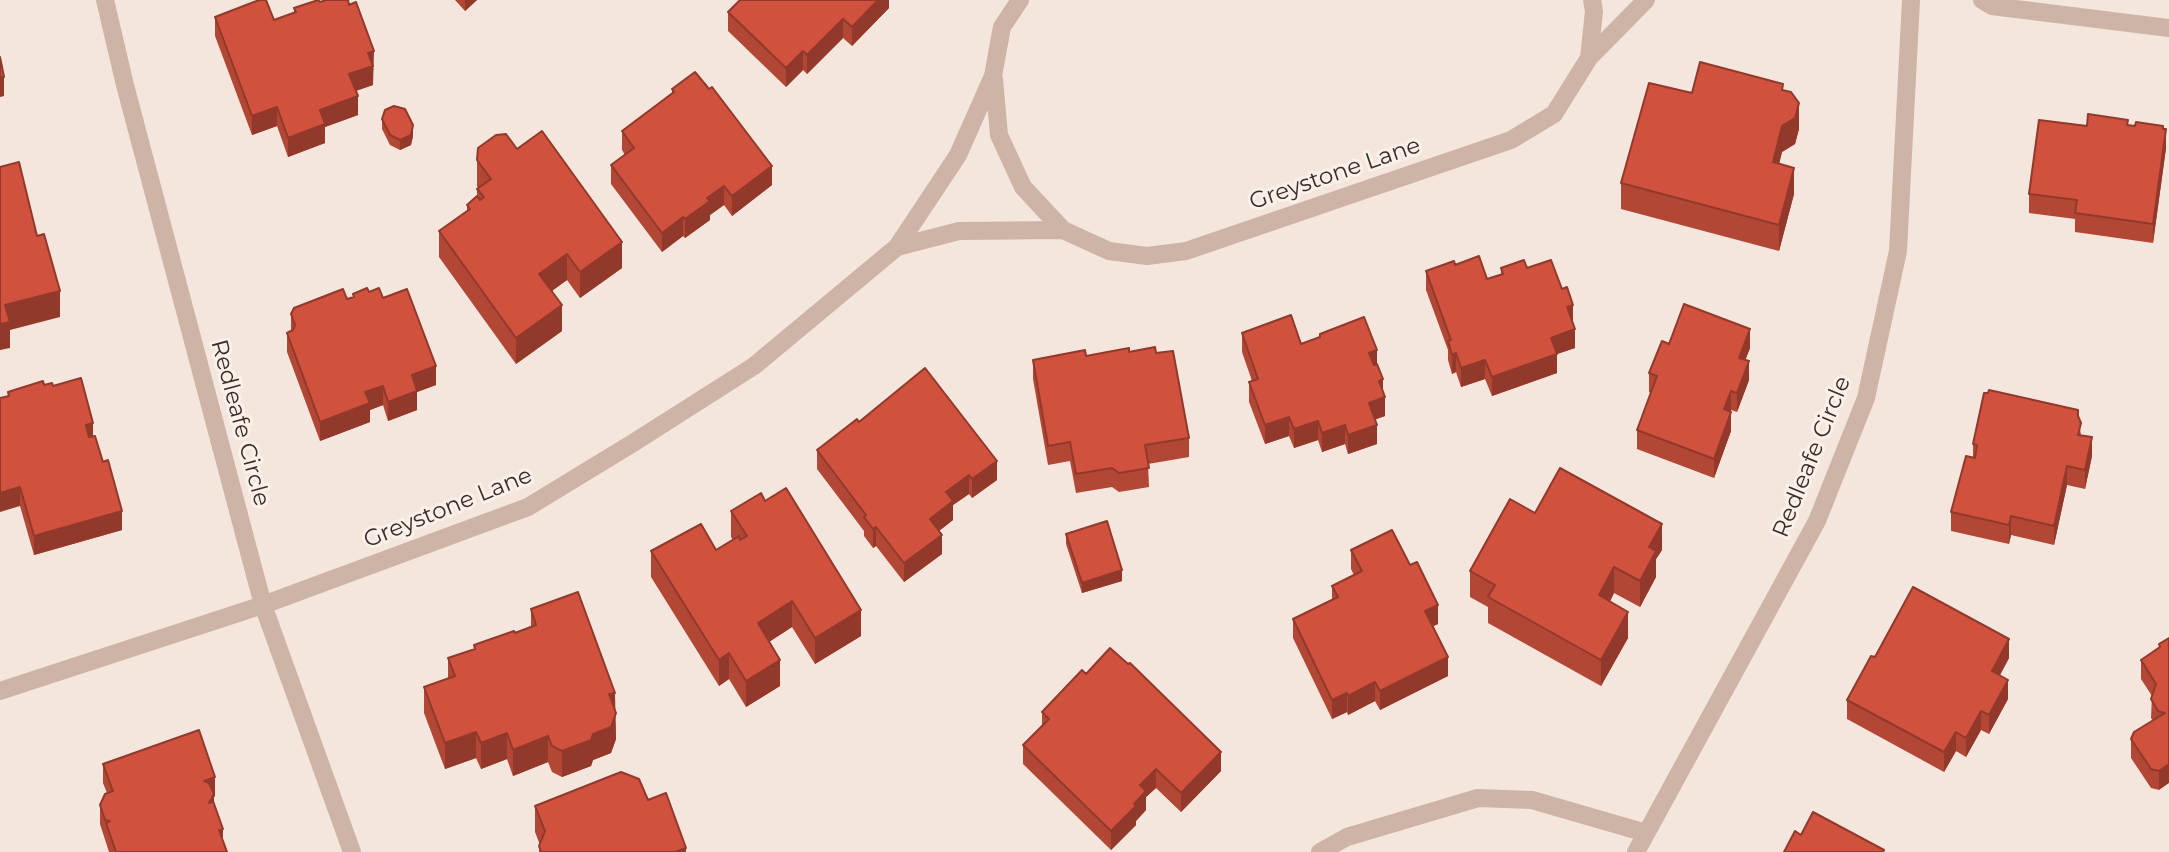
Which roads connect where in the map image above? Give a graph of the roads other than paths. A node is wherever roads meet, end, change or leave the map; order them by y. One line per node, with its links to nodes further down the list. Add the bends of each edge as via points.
1 (105, 0): 12 (street, Redleafe Circle)
2 (1020, 0): 9 (street, Greystone Lane, via 1002,27)
3 (1592, 0): 8 (street, Greystone Lane)
4 (1646, 0): 8 (street, Greystone Lane)
5 (1911, 0): 14 (street, Redleafe Circle, via 1898,251 1866,397 1817,521)
6 (1982, 0): 7 (street, via 1992,6)
7 (2169, 28)
8 (1589, 58): 10 (street, Greystone Lane, via 1554,114 1511,140 1186,251 1147,256 1109,251)
9 (993, 76): 10 (street, Greystone Lane, via 999,135 1023,187); 11 (street, Greystone Lane, via 958,155)
10 (1063, 230): 11 (street, Greystone Lane, via 960,231)
11 (897, 247): 12 (street, Greystone Lane, via 754,366 528,507)
12 (263, 605): 13 (street, Greystone Lane); 15 (street, Redleafe Circle)
13 (0, 691)
14 (1646, 832): 16 (street, via 1532,800 1478,798 1347,837); 17 (street, Redleafe Circle)
15 (352, 852)
16 (1320, 852)
17 (1636, 852)

